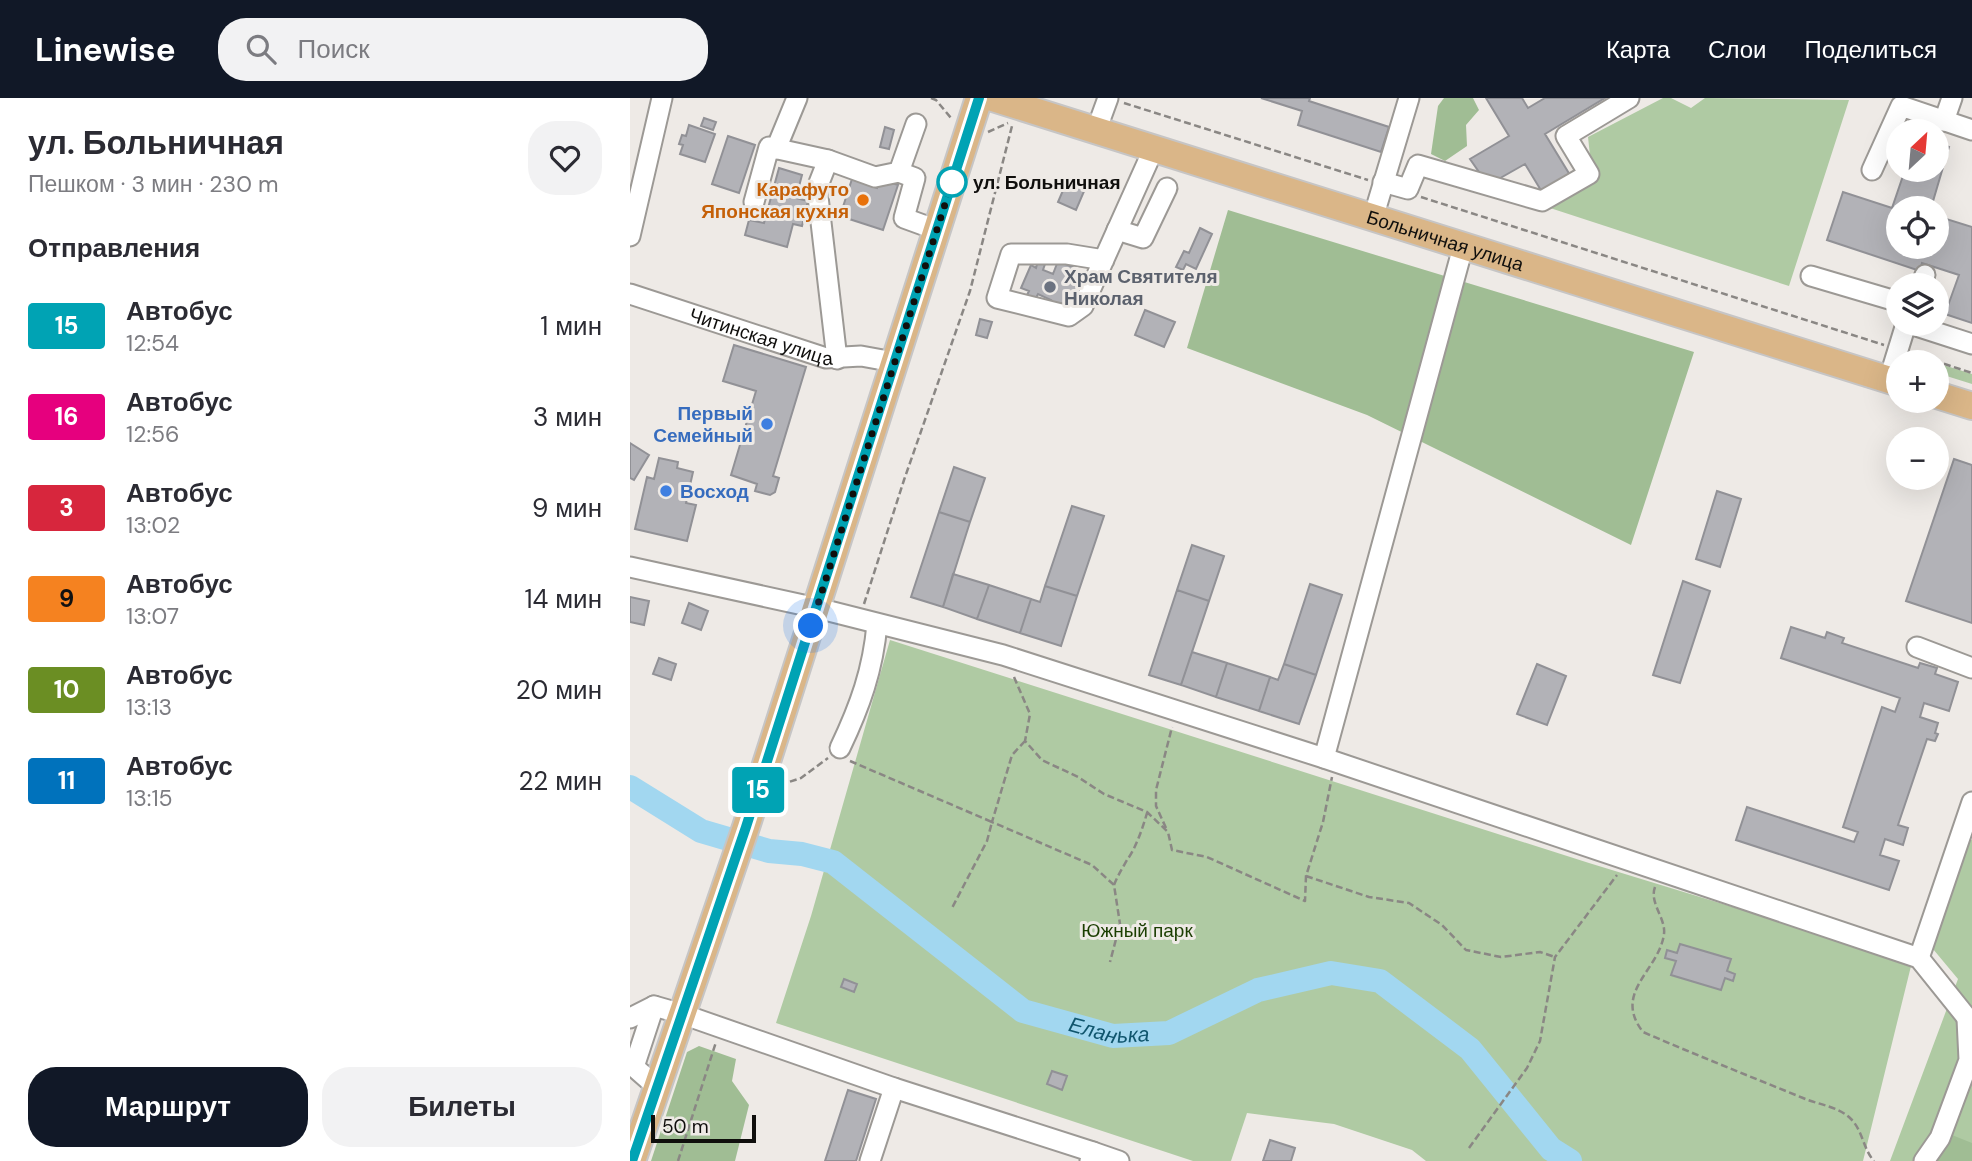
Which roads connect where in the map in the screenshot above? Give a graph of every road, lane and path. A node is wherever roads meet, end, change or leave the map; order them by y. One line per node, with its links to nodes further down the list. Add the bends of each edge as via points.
1 (662, 98): 31 (street)
2 (797, 98): 20 (street)
3 (931, 98): 13 (path)
4 (979, 98): 29 (main road)
5 (993, 98): 17 (main road, Больничная улица)
6 (1108, 98): 17 (street); 24 (path)
7 (1409, 98): 24 (street)
8 (1629, 98): 24 (street, via 1566,136 1589,174 1542,201 1418,165 1408,189)
9 (1952, 98): 12 (street)
10 (1902, 102): 11 (street); 22 (street)
11 (1940, 119)
12 (1945, 119)
13 (955, 123)
14 (1950, 123): 16 (street)
15 (916, 124): 23 (street)
16 (1972, 130)
17 (1097, 131): 19 (main road, Больничная улица)
18 (983, 134): 51 (path, via 1014,120 970,291 904,480)
19 (1154, 148): 28 (main road, Больничная улица); 30 (street)
20 (776, 149): 21 (street); 27 (street, via 769,147)
21 (828, 160): 23 (street, via 875,177); 41 (street, via 817,188)
22 (1872, 170)
23 (899, 172): 29 (street, via 915,178 904,218)
24 (1383, 184): 28 (street)
25 (1167, 188): 30 (street, via 1143,239)
26 (1413, 194): 40 (path)
27 (754, 202)
28 (1373, 218): 32 (main road, Больничная улица)
29 (937, 230): 42 (main road)
30 (1117, 230): 33 (street)
31 (630, 236)
32 (1463, 247): 44 (main road, Больничная улица); 58 (street)
33 (1104, 260): 33 (street, via 1083,306 1069,316 997,298 1011,254 1067,254)
34 (1811, 276): 36 (street)
35 (630, 294): 41 (street, Читинская улица)
36 (1886, 298)
37 (1903, 336): 40 (street)
38 (1946, 336): 39 (street)
39 (1972, 344)
40 (1898, 349): 43 (path)
41 (837, 359): 42 (street, Читинская улица, via 862,356)
42 (894, 362): 50 (main road)
43 (1972, 373)
44 (1886, 379)
45 (1949, 395): 47 (main road)
46 (1949, 398): 48 (main road)
47 (1972, 398)
48 (1972, 406)
49 (630, 567): 50 (street)
50 (817, 608): 51 (street); 73 (main road)
51 (869, 622): 53 (street); 57 (street, via 874,654)
52 (1917, 647): 54 (street)
53 (1003, 655): 55 (street); 56 (path, via 1030,714)
54 (1972, 668)
55 (1177, 711): 58 (street); 63 (path, via 1156,790 1156,806)
56 (1025, 741): 61 (path, via 1042,760); 62 (path, via 1012,755)
57 (841, 748): 59 (path, via 801,778); 62 (path, via 844,759)
58 (1330, 760): 64 (street); 66 (path, via 1324,822)
59 (779, 785)
60 (1972, 802): 70 (street)
61 (1147, 812): 63 (path); 67 (path)
62 (992, 822): 67 (path, via 1092,865); 68 (path, via 988,841)
63 (1168, 832): 66 (path, via 1172,850 1207,857 1305,901)
64 (1623, 859): 65 (street); 69 (path, via 1616,877)
65 (1661, 871): 70 (street); 86 (path, via 1652,895 1665,932 1638,984 1632,1005 1634,1021 1643,1032 1841,1110 1854,1121)
66 (1306, 876): 69 (path, via 1368,897 1409,903 1442,925 1466,950 1502,957 1540,952)
67 (1114, 885): 71 (path, via 1120,924)
68 (952, 908)
69 (1555, 957): 80 (path, via 1540,1041 1527,1068)
70 (1919, 958): 75 (street)
71 (1110, 962)
72 (654, 1006): 73 (street); 74 (street); 77 (street)
73 (682, 1014): 76 (street); 78 (main road)
74 (630, 1018)
75 (1969, 1022): 87 (street, via 1969,1060 1940,1138)
76 (721, 1029): 79 (street); 83 (path)
77 (632, 1067): 78 (street)
78 (657, 1087): 82 (main road)
79 (894, 1088): 81 (street); 84 (street)
80 (1469, 1148)
81 (1091, 1157): 85 (street)
82 (632, 1161)
83 (678, 1161)
84 (870, 1161)
85 (1119, 1161)
86 (1874, 1161)
87 (1924, 1161)

